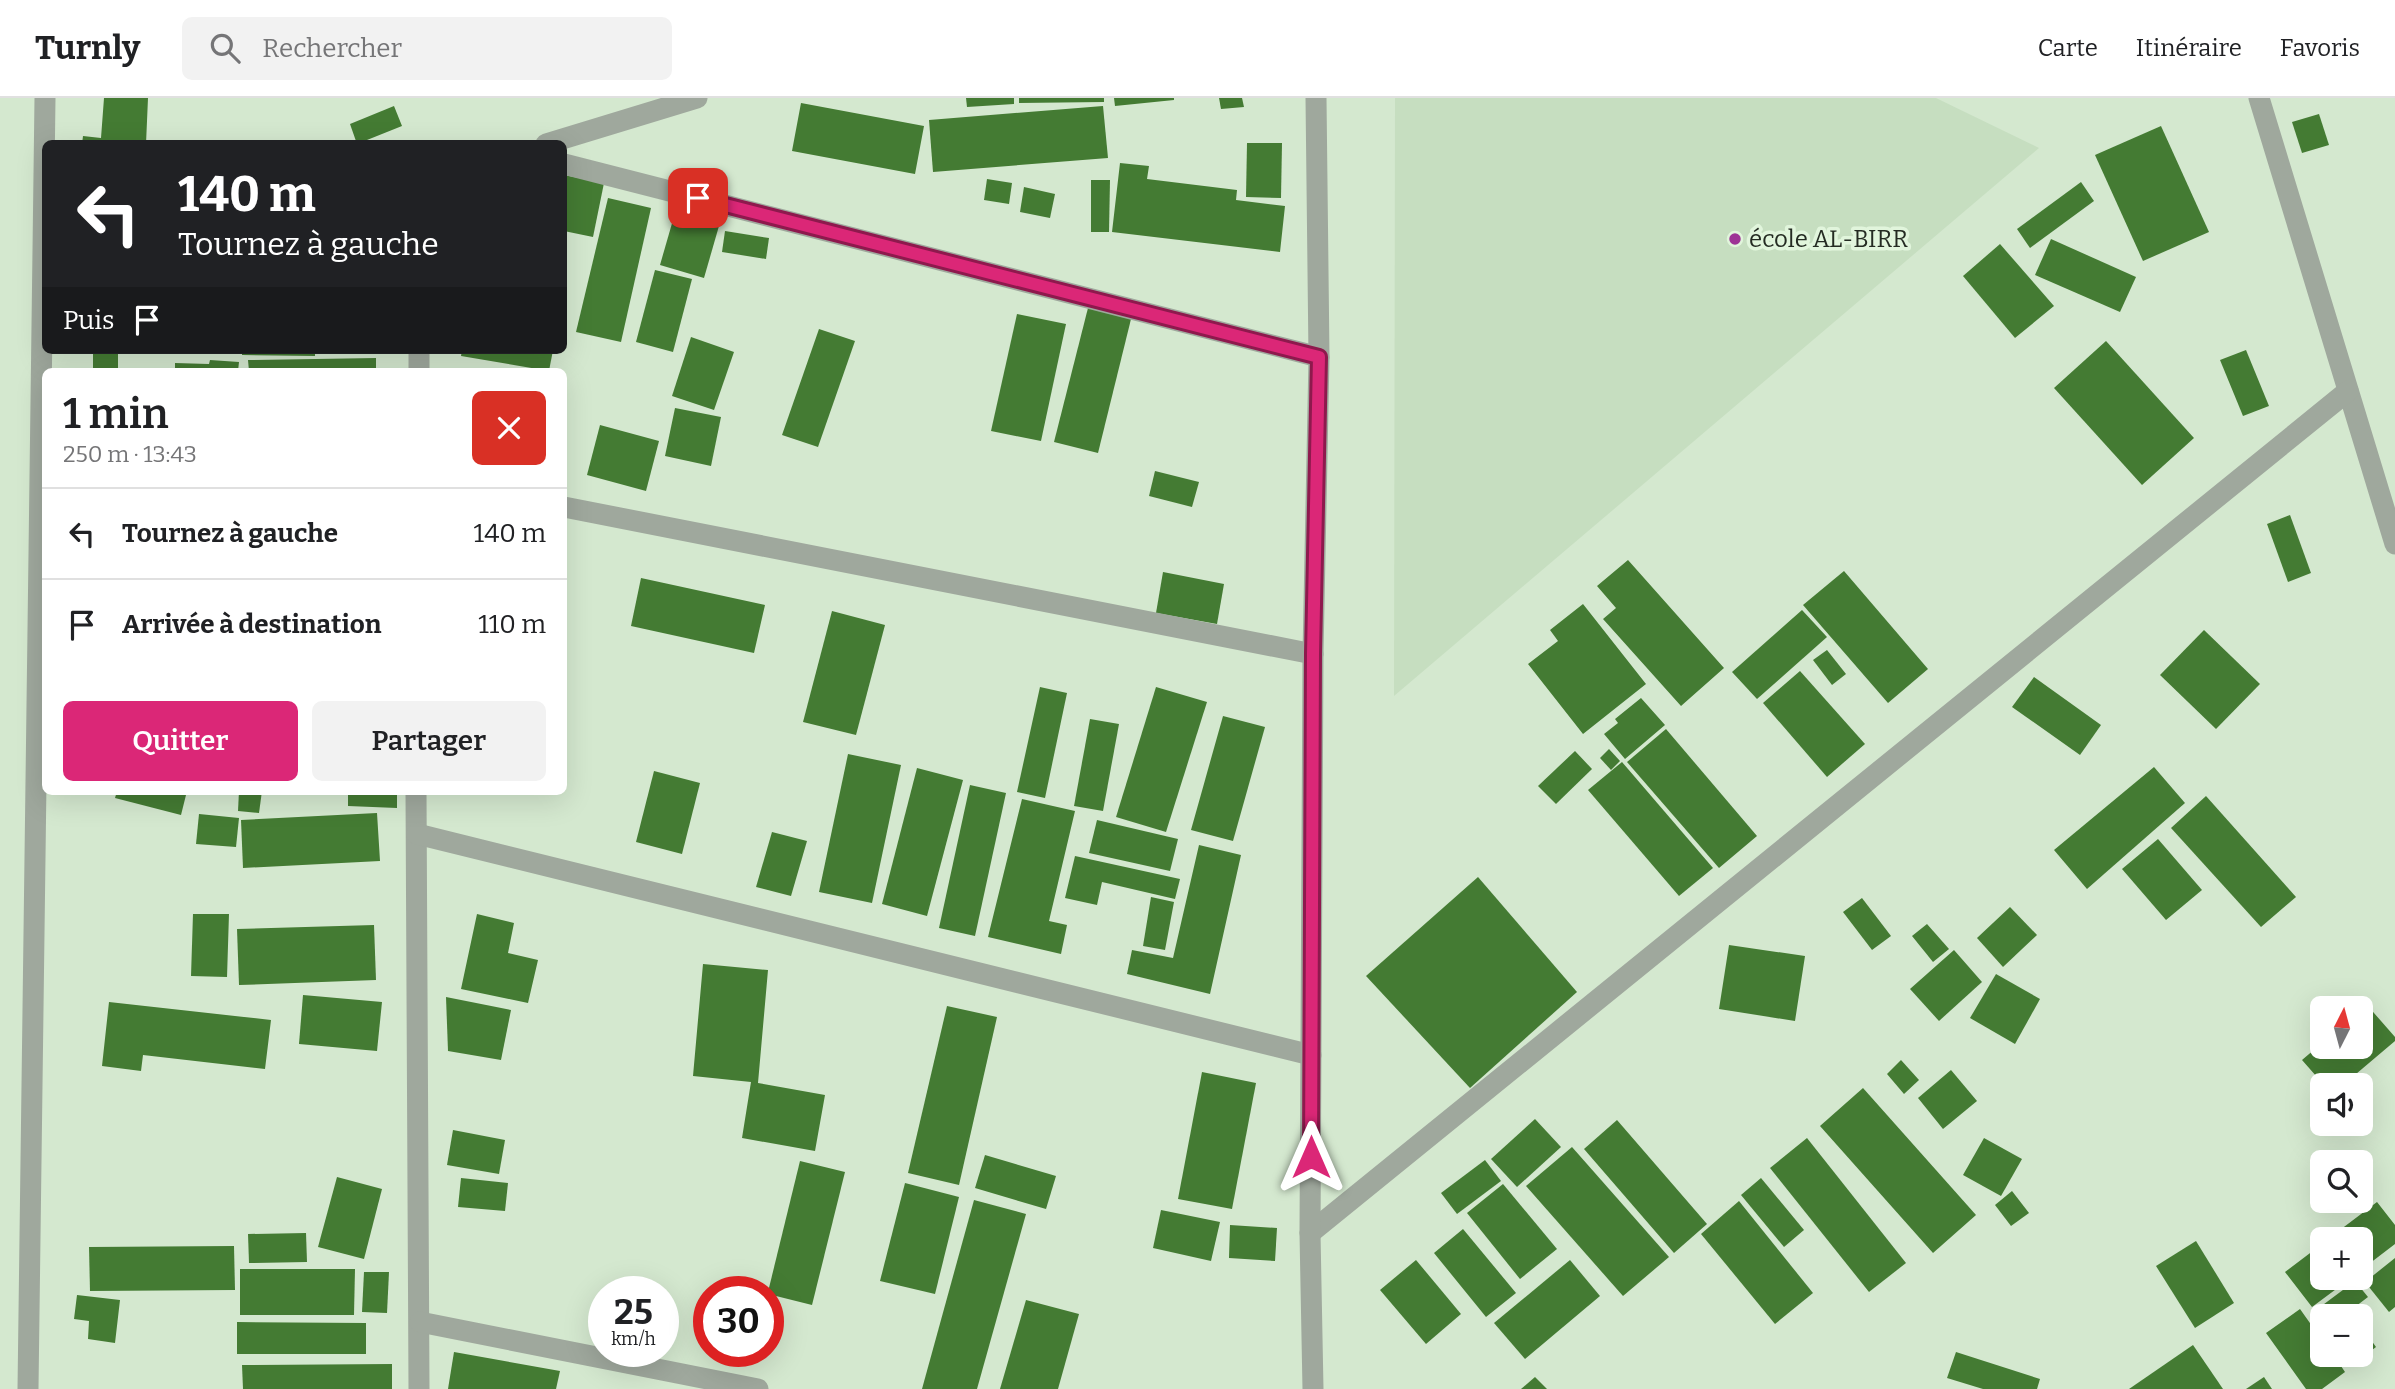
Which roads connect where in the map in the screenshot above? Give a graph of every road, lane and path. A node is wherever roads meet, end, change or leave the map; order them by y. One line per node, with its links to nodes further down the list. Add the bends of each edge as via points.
1 (45, 98): 5 (street)
2 (697, 98): 6 (street)
3 (1316, 98): 8 (street)
4 (2259, 98): 9 (street)
5 (45, 140)
6 (559, 140)
7 (567, 165): 8 (street)
8 (1319, 357): 13 (street)
9 (2348, 391): 12 (street); 17 (street)
10 (42, 432): 19 (street)
11 (567, 508): 13 (street)
12 (2395, 544)
13 (1313, 654): 16 (street)
14 (416, 795): 15 (street)
15 (416, 834): 16 (street); 18 (street)
16 (1311, 1055): 17 (street)
17 (1310, 1233): 22 (street)
18 (420, 1322): 20 (street); 21 (street)
19 (28, 1389)
20 (419, 1389)
21 (758, 1389)
22 (1313, 1389)

